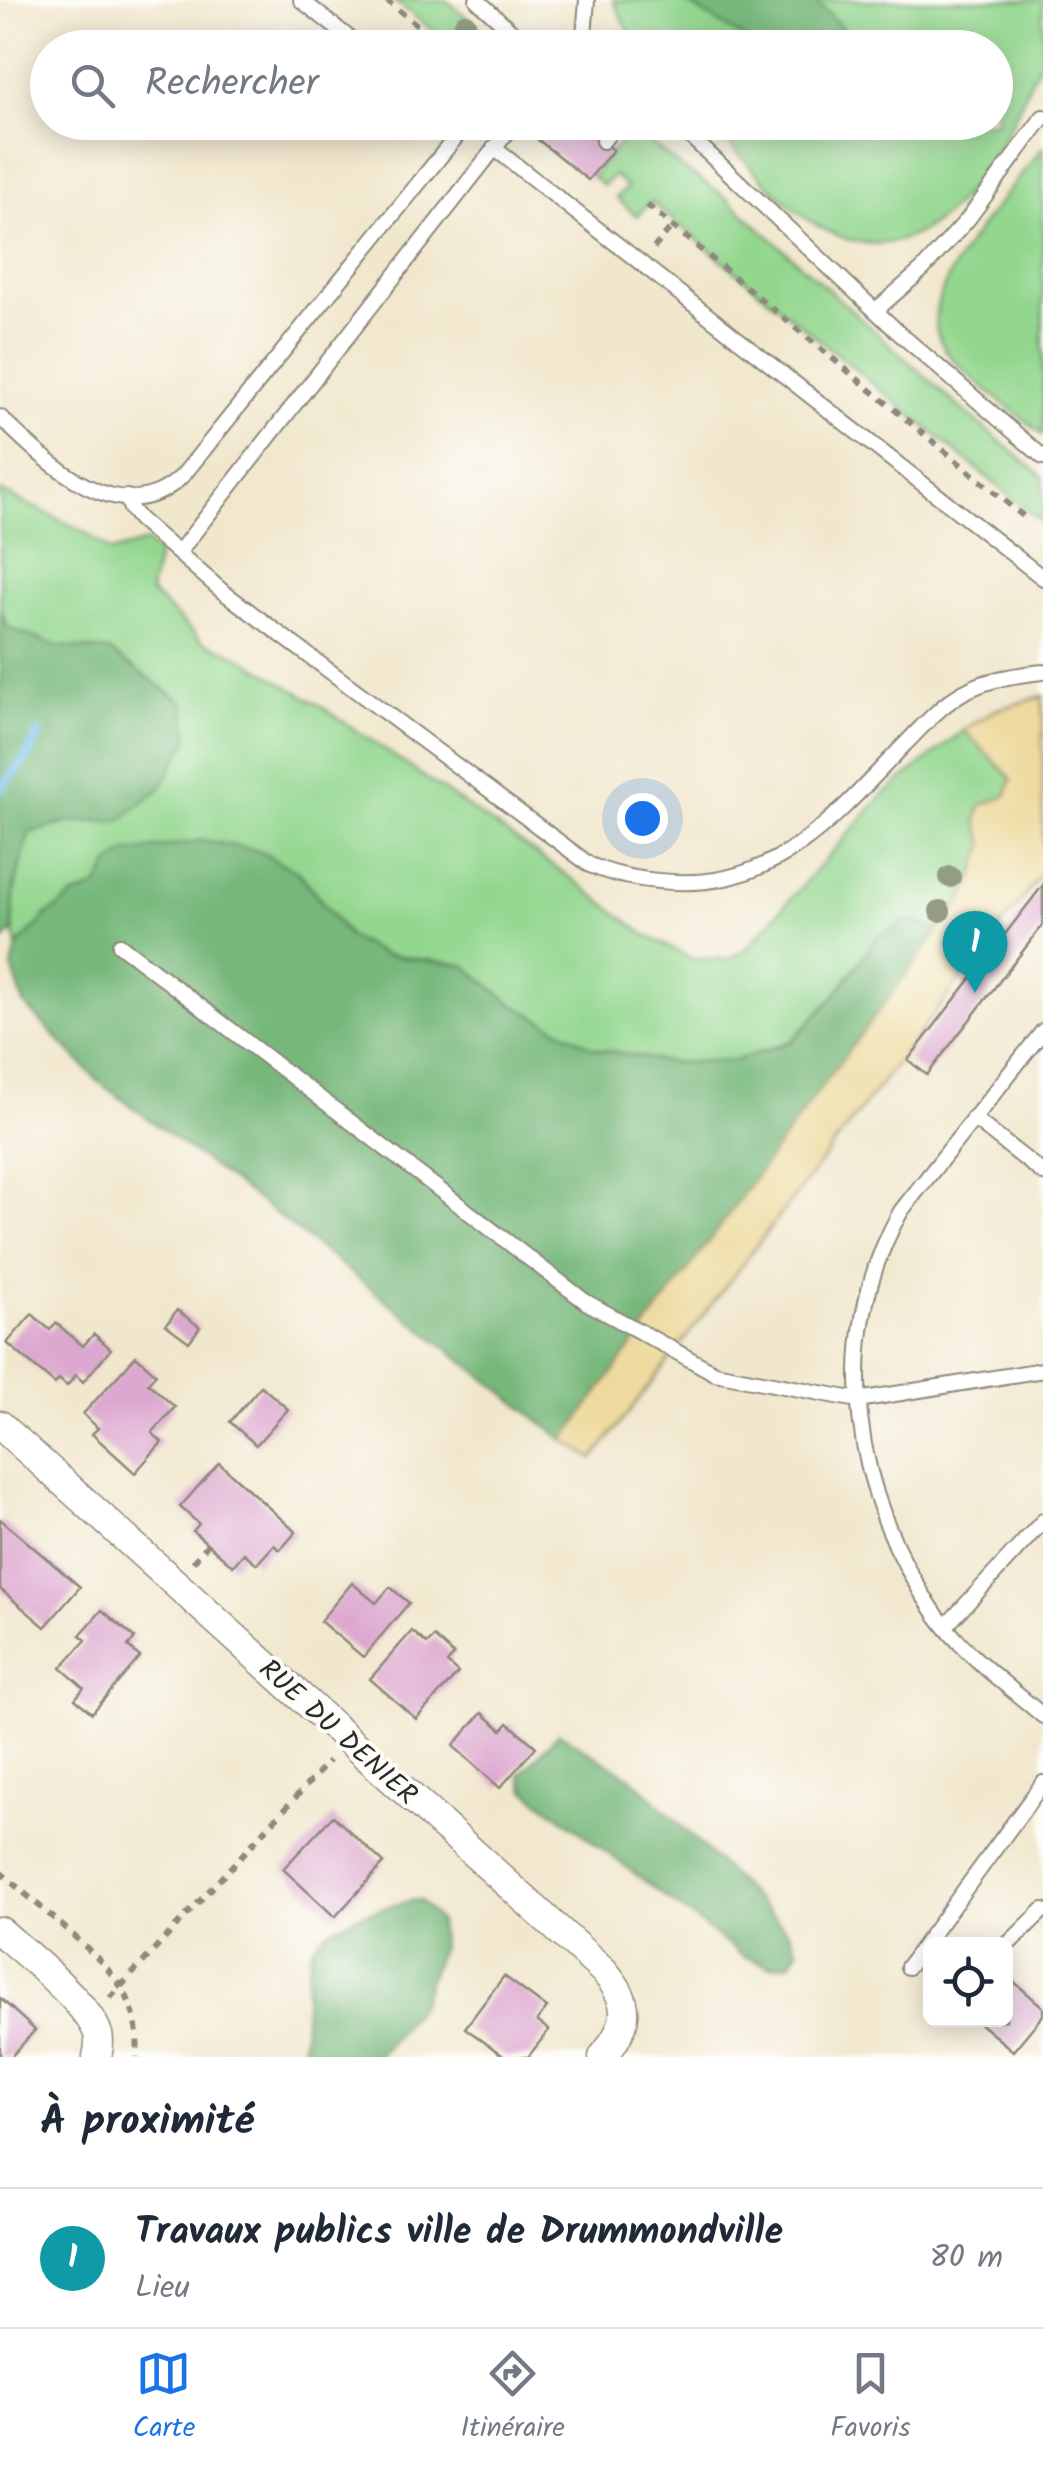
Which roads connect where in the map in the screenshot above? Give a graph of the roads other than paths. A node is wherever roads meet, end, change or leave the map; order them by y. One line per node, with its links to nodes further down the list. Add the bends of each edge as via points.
1 (301, 0): 4 (lane)
2 (477, 0): 5 (lane)
3 (587, 0): 6 (lane)
4 (339, 30)
5 (510, 30)
6 (584, 30)
7 (1043, 117): 12 (lane, via 968,218)
8 (451, 140): 15 (lane, via 184,474 164,490)
9 (500, 140): 11 (lane)
10 (694, 140): 12 (lane)
11 (494, 148): 16 (lane); 17 (lane)
12 (876, 310): 14 (lane)
13 (0, 417): 15 (lane, via 54,468 98,491)
14 (1043, 457)
15 (127, 497): 16 (lane, via 131,510)
16 (179, 552): 18 (lane, via 232,599 590,865 644,880 706,882 765,867 807,841 948,703 980,685)
17 (1043, 578)
18 (1043, 672)
19 (120, 945): 24 (lane, via 586,1302 715,1373)
20 (1043, 1031): 21 (lane)
21 (973, 1118): 22 (lane); 24 (lane, via 902,1211 876,1262 860,1331)
22 (1043, 1173)
23 (1043, 1370): 24 (lane)
24 (858, 1400): 27 (lane, via 873,1486 916,1580)
25 (0, 1426): 35 (street, RUE DU DENIER, via 604,1970 625,2014)
26 (1043, 1521): 27 (lane)
27 (946, 1626): 28 (lane)
28 (1043, 1716)
29 (1043, 1783): 33 (lane)
30 (1043, 1910): 32 (lane)
31 (0, 1930): 34 (street, via 91,2020)
32 (1013, 1939)
33 (908, 1967)
34 (97, 2057)
35 (603, 2057)

